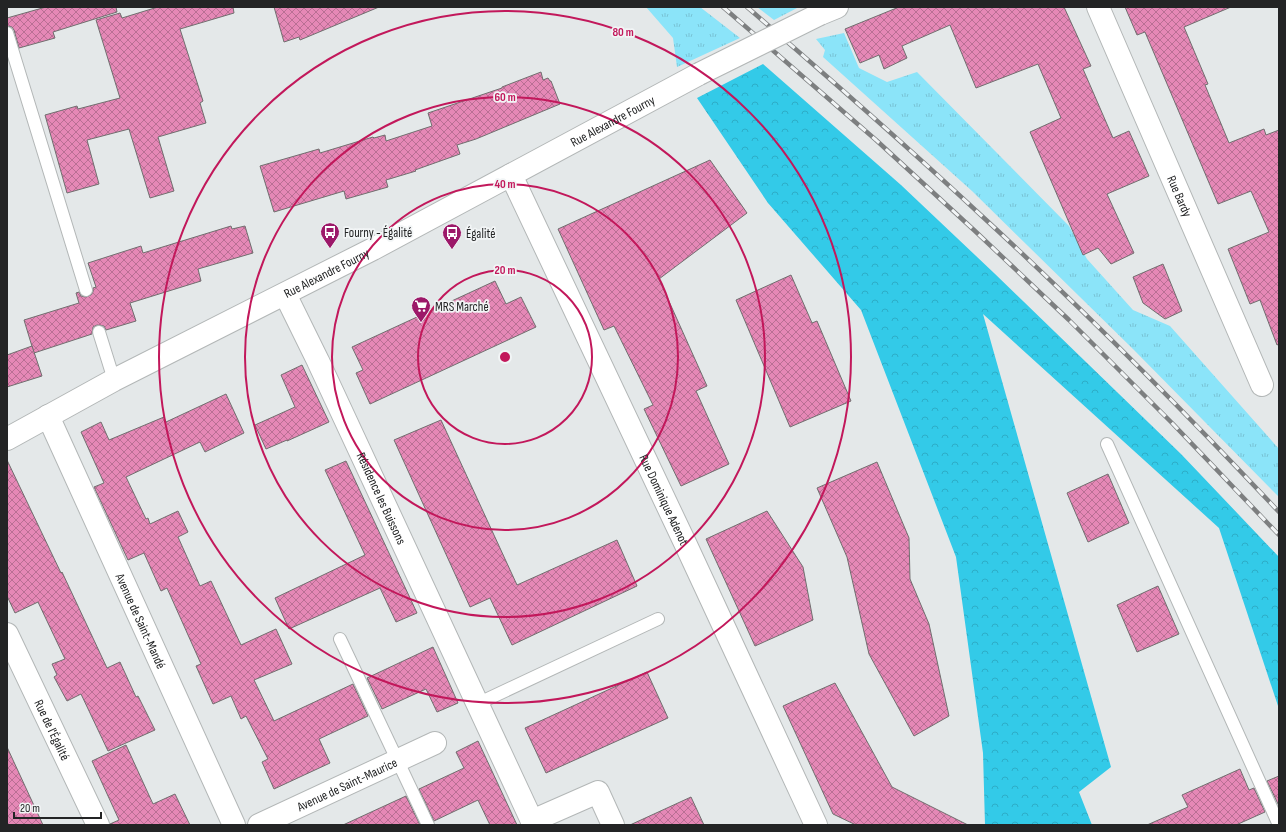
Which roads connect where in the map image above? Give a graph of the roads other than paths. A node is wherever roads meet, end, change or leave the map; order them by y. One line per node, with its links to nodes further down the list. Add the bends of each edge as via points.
1 (1098, 7): 9 (street, Rue Bardy)
2 (829, 10): 4 (street, Rue Alexandre Fourny, bridge, via 700,74)
3 (7, 33): 5 (lane)
4 (511, 175): 6 (street, Rue Alexandre Fourny, via 373,250); 25 (street, Rue Dominique Adenot)
5 (86, 290)
6 (285, 294): 8 (street, Rue Alexandre Fourny); 16 (street, Résidence les Buissons)
7 (99, 332): 8 (lane)
8 (114, 380): 10 (street, Rue Alexandre Fourny)
9 (1262, 385)
10 (48, 416): 11 (street, Rue Alexandre Fourny); 21 (street, Avenue de Saint-Mandé)
11 (7, 439)
12 (1107, 444): 26 (lane)
13 (658, 619): 16 (lane)
14 (7, 634): 20 (street, Rue de l'Égalité)
15 (340, 639): 18 (lane)
16 (477, 704): 19 (street, Résidence les Buissons)
17 (434, 743): 18 (street, Avenue de Saint-Maurice)
18 (397, 761): 22 (street, Avenue de Saint-Maurice); 23 (lane)
19 (533, 823): 24 (street, Résidence les Buissons, via 598,792)
20 (98, 825)
21 (234, 825)
22 (259, 825)
23 (428, 825)
24 (613, 825)
25 (816, 825)
26 (1279, 825)

